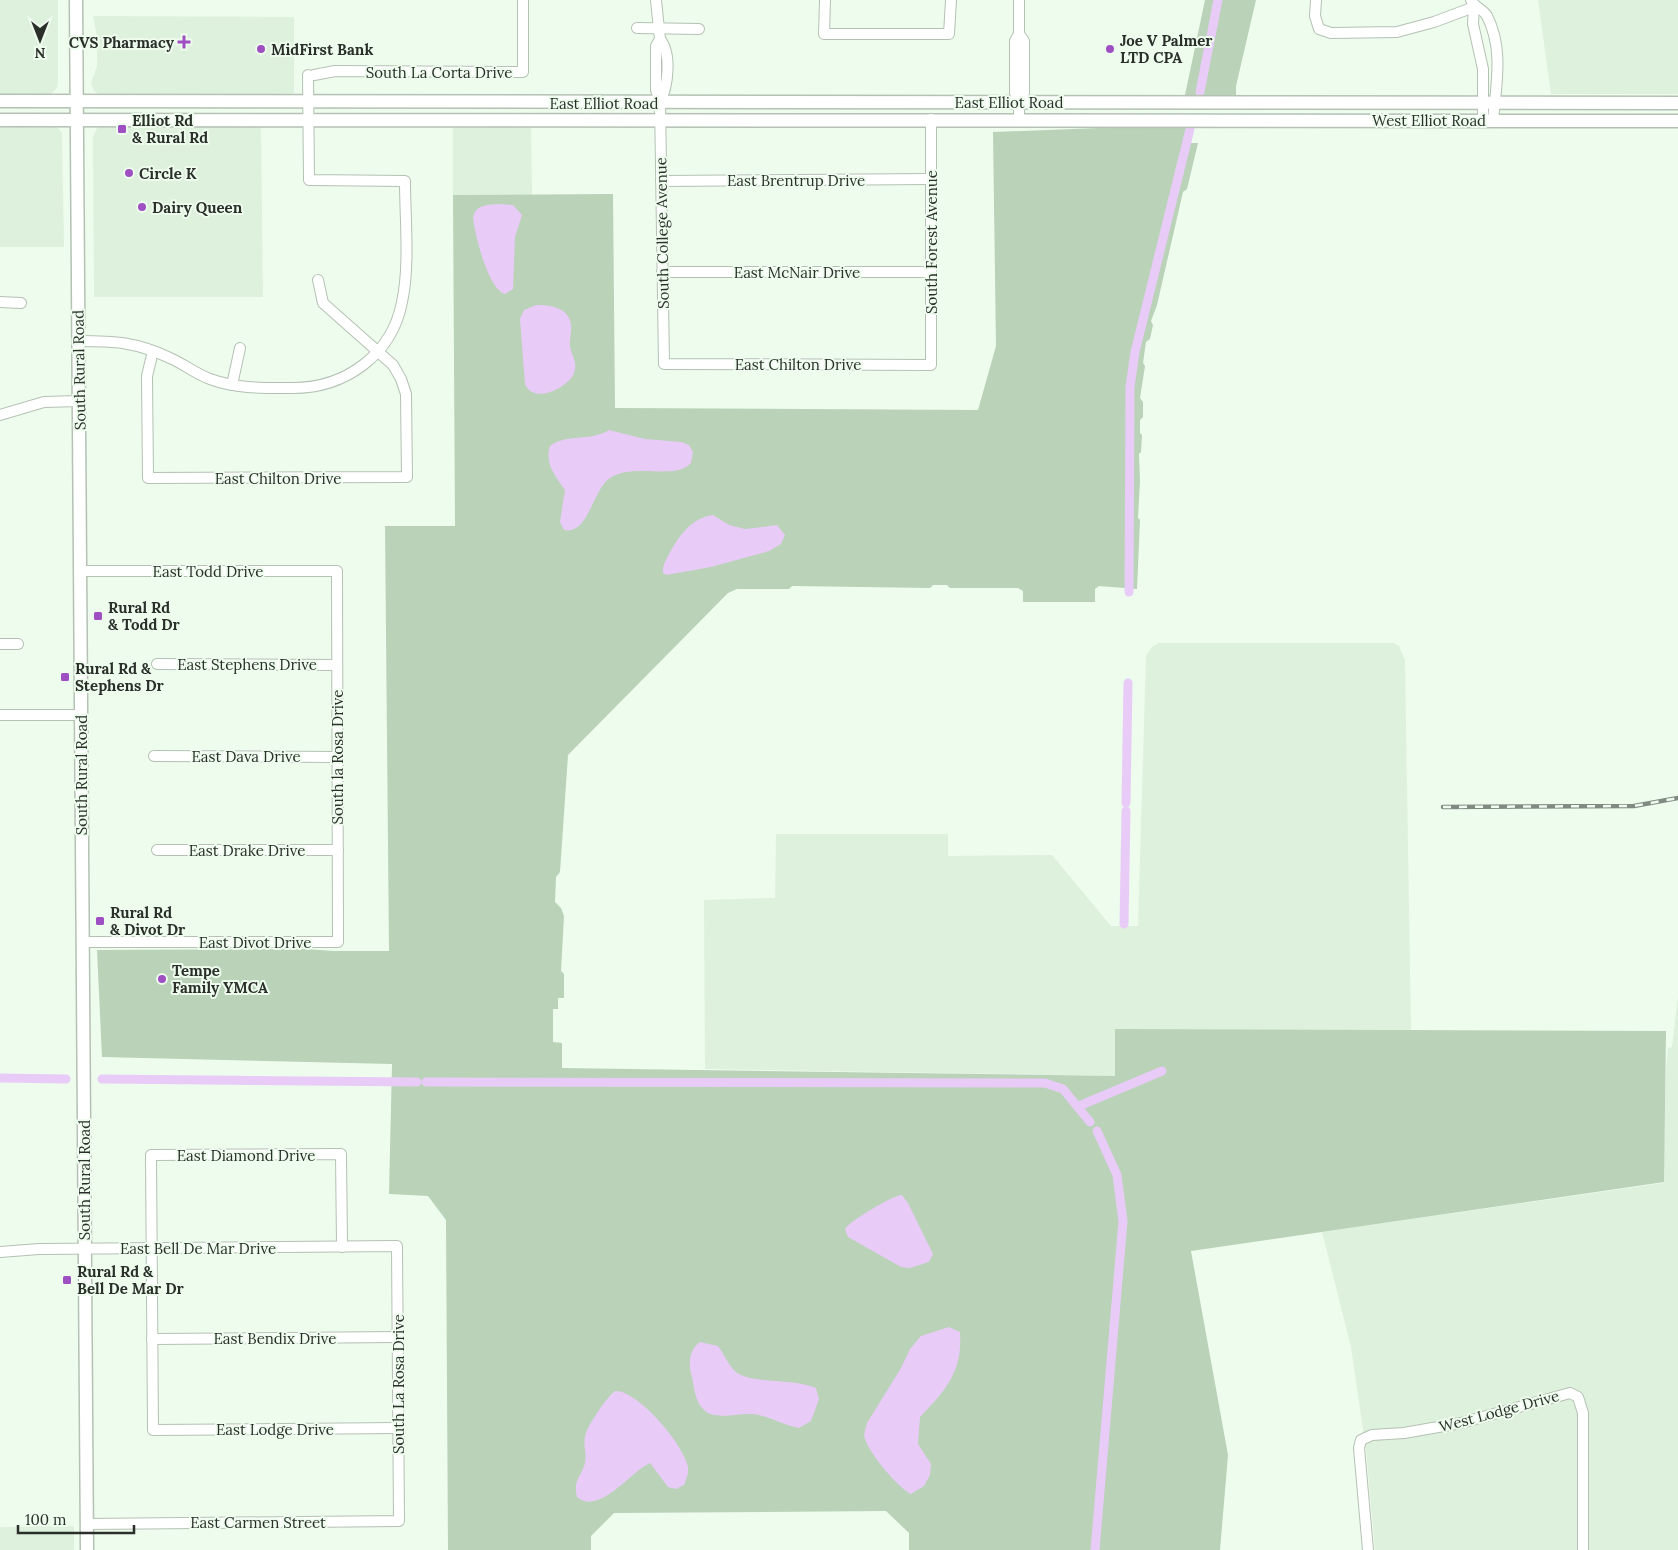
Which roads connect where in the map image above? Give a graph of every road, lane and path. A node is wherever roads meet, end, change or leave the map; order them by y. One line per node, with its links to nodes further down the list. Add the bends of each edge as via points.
1 (76, 0): 13 (main road, South Rural Road)
2 (523, 0): 18 (street, South La Corta Drive, via 523,72 335,71 311,75)
3 (656, 0): 10 (street, South College Avenue)
4 (825, 0): 5 (street, via 824,34 949,34)
5 (951, 0)
6 (1019, 0): 15 (street, via 1019,34 1024,41 1024,93)
7 (1316, 0): 8 (street, via 1315,16 1319,29 1331,33 1397,32 1434,22)
8 (1473, 3): 21 (street, via 1472,17); 21 (street, via 1485,13 1496,41 1498,65)
9 (637, 28): 10 (street)
10 (660, 28): 11 (street); 14 (street, South College Avenue, via 660,39 666,46 661,63 666,90)
11 (699, 28)
12 (0, 101): 13 (main road, East Elliot Road)
13 (77, 102): 17 (main road, East Elliot Road); 28 (main road, South Rural Road)
14 (660, 102): 15 (main road, East Elliot Road); 19 (main road, East Elliot Road); 23 (street, South College Avenue)
15 (1019, 102): 16 (main road, East Elliot Road); 25 (street)
16 (1208, 102): 21 (main road, West Elliot Road)
17 (247, 103): 18 (main road, East Elliot Road); 29 (main road, via 230,110 196,113)
18 (308, 103): 19 (main road, East Elliot Road); 30 (street)
19 (570, 103): 22 (main road)
20 (1678, 103): 21 (main road, West Elliot Road)
21 (1489, 104): 31 (street)
22 (570, 119): 23 (main road, East Elliot Road); 30 (main road, East Elliot Road)
23 (660, 119): 24 (main road, East Elliot Road); 34 (street, South College Avenue)
24 (930, 119): 25 (main road, East Elliot Road); 33 (street, South Forest Avenue)
25 (1019, 119): 26 (main road, East Elliot Road)
26 (1180, 119): 31 (main road, West Elliot Road)
27 (0, 120): 28 (main road, East Elliot Road)
28 (77, 120): 29 (main road, East Elliot Road); 40 (main road, South Rural Road)
29 (195, 120): 30 (main road, East Elliot Road)
30 (309, 120): 43 (street, via 309,180 405,181 405,284 402,303 394,328)
31 (1488, 121): 32 (main road, West Elliot Road)
32 (1678, 121)
33 (931, 179): 34 (street, East Brentrup Drive); 36 (street, South Forest Avenue)
34 (661, 181): 35 (street, South College Avenue)
35 (662, 272): 36 (street, East McNair Drive); 44 (street, South College Avenue)
36 (931, 272): 45 (street, South Forest Avenue)
37 (318, 280): 43 (street, via 323,303)
38 (0, 302): 39 (street)
39 (21, 303)
40 (78, 341): 42 (street, via 128,342); 47 (main road, South Rural Road)
41 (240, 348): 46 (street)
42 (153, 351): 43 (street, East Chilton Drive, via 147,376 148,478 407,477 406,394 393,365); 46 (street, via 209,379)
43 (378, 351): 46 (street, via 355,372 330,383 309,388)
44 (664, 364): 45 (street, East Chilton Drive)
45 (931, 365)
46 (232, 386)
47 (79, 401): 48 (street, via 44,402); 49 (main road, South Rural Road)
48 (0, 415)
49 (80, 571): 50 (street, East Todd Drive); 56 (main road, South Rural Road)
50 (337, 571): 54 (street, South la Rosa Drive)
51 (0, 644): 52 (street)
52 (18, 644)
53 (157, 664): 54 (street, East Stephens Drive)
54 (337, 665): 58 (street, South la Rosa Drive)
55 (0, 715): 56 (street)
56 (81, 715): 61 (main road, South Rural Road)
57 (154, 756): 58 (street, East Dava Drive)
58 (337, 757): 60 (street, South la Rosa Drive)
59 (157, 850): 60 (street, East Drake Drive)
60 (338, 850): 62 (street, South la Rosa Drive)
61 (82, 942): 62 (street, East Divot Drive); 65 (main road, South Rural Road)
62 (338, 942)
63 (397, 1246): 64 (street, East Bell De Mar Drive); 68 (street, South La Rosa Drive)
64 (342, 1247): 66 (street, East Bell De Mar Drive); 66 (street, East Diamond Drive, via 341,1154 151,1155)
65 (85, 1248): 66 (street, East Bell De Mar Drive); 67 (street, East Bell De Mar Drive); 72 (main road, South Rural Road)
66 (152, 1248): 69 (street)
67 (0, 1252)
68 (397, 1337): 69 (street, East Bendix Drive); 70 (street, South La Rosa Drive)
69 (152, 1339): 70 (street, East Lodge Drive, via 153,1430)
70 (398, 1428): 71 (street, South La Rosa Drive)
71 (398, 1521): 72 (street, East Carmen Street)
72 (87, 1524): 73 (main road, South Rural Road)
73 (87, 1550)
74 (1368, 1550): 75 (street, West Lodge Drive, via 1359,1448 1361,1440 1372,1435 1461,1423 1570,1393 1578,1397 1584,1413)
75 (1583, 1550)

